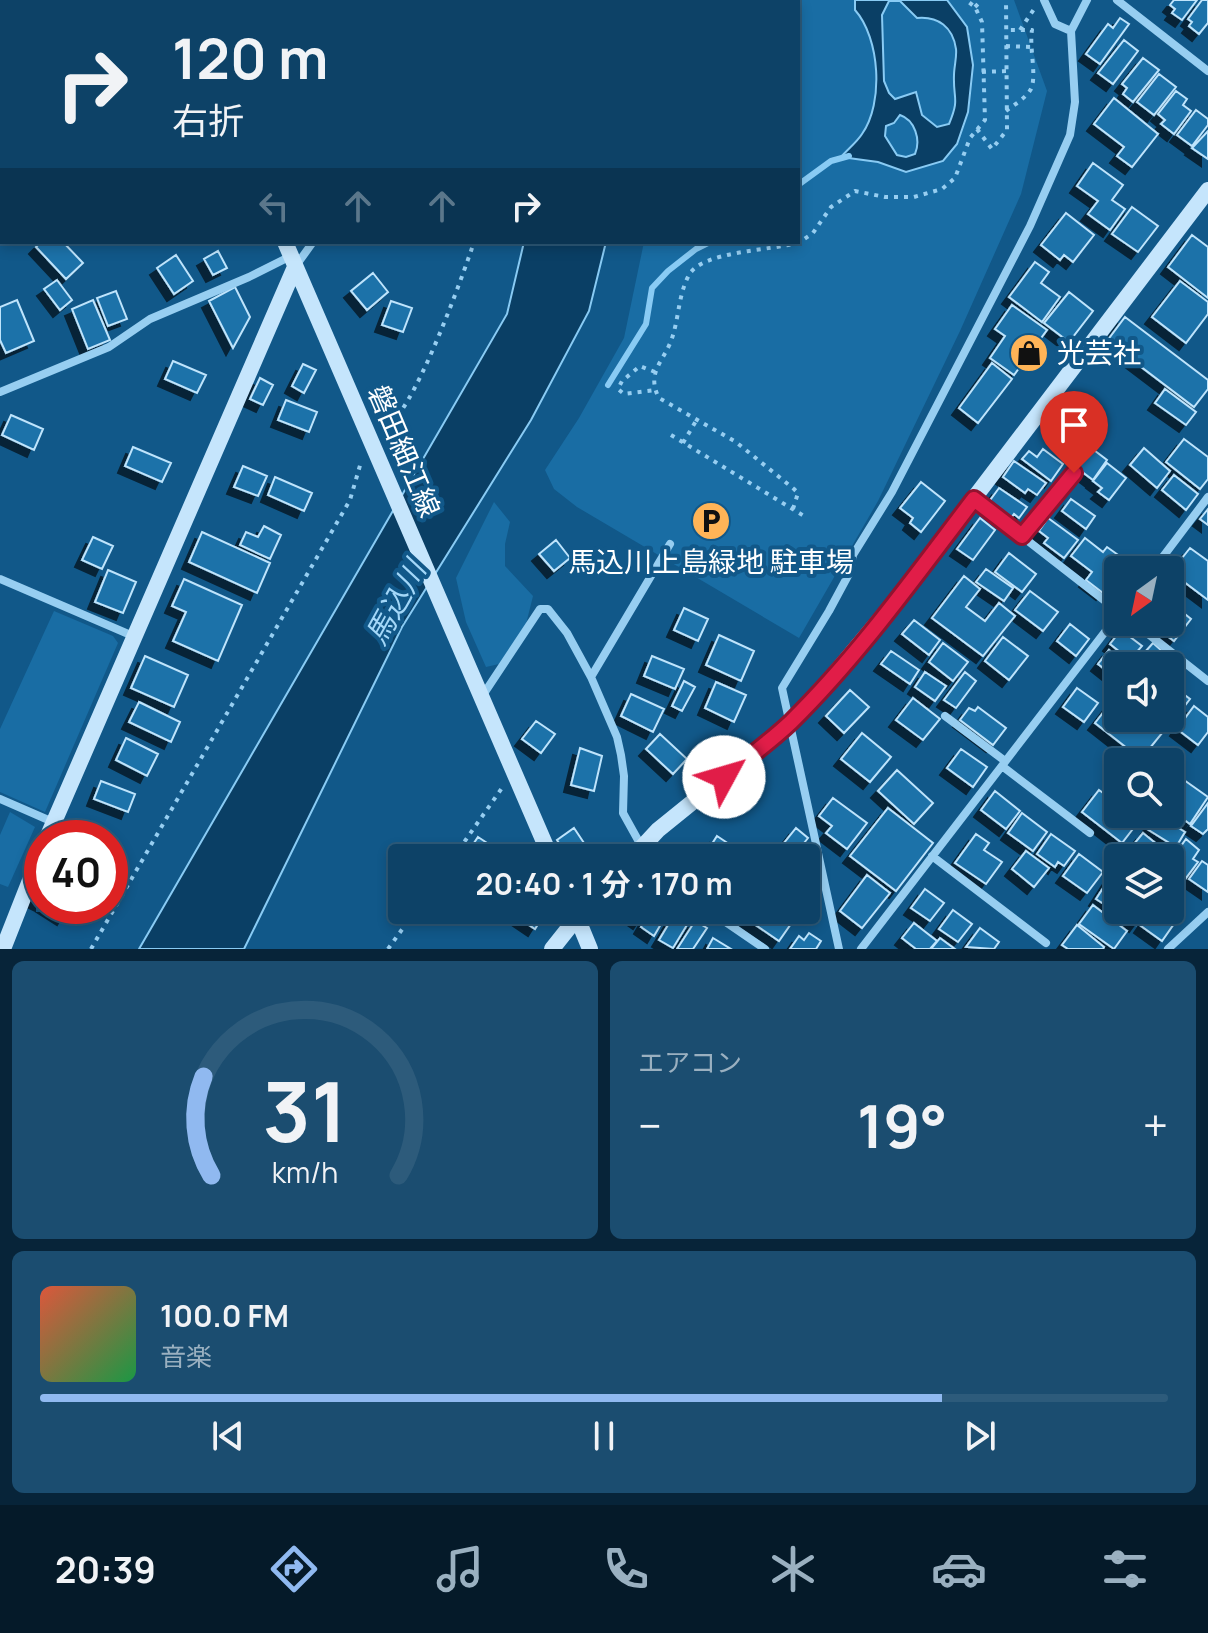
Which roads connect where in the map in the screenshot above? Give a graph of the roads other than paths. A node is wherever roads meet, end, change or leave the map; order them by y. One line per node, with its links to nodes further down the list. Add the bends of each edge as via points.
1 (1042, 0): 4 (street, via 1055,24)
2 (1087, 0): 4 (street)
3 (1117, 0): 5 (street)
4 (1071, 31): 25 (street, via 1075,102 1070,135 1030,226 892,492 853,555 829,611 784,681)
5 (1208, 71)
6 (1208, 190): 12 (street)
7 (309, 244): 8 (street)
8 (290, 255): 9 (street, via 150,319 109,347); 19 (street); 23 (street, 磐田細江線)
9 (0, 392)
10 (1074, 473): 13 (street)
11 (1208, 497): 15 (street)
12 (974, 499): 13 (street); 25 (street, via 902,593)
13 (1022, 536): 17 (street)
14 (670, 544): 21 (street)
15 (1164, 556)
16 (0, 579): 19 (street)
17 (1104, 602)
18 (1104, 631): 26 (street)
19 (133, 636): 29 (street)
20 (1151, 636): 22 (street)
21 (591, 677): 23 (street, via 559,622 548,609 540,609); 32 (street, via 617,737 623,813)
22 (1208, 681)
23 (481, 698): 31 (street, 磐田細江線)
24 (945, 716): 26 (street)
25 (789, 724): 33 (street, via 658,830); 45 (street)
26 (1004, 763): 30 (street); 34 (street)
27 (0, 799): 28 (street)
28 (48, 820)
29 (54, 820)
30 (1090, 833)
31 (545, 844)
32 (636, 844)
33 (648, 844)
34 (932, 856): 40 (street); 46 (street)
35 (24, 896): 41 (street)
36 (1208, 912): 47 (street)
37 (570, 924): 42 (street)
38 (582, 924): 43 (street)
39 (728, 924): 44 (street)
40 (1046, 943)
41 (3, 949)
42 (552, 949)
43 (590, 949)
44 (765, 949)
45 (839, 949)
46 (861, 949)
47 (1168, 949)

